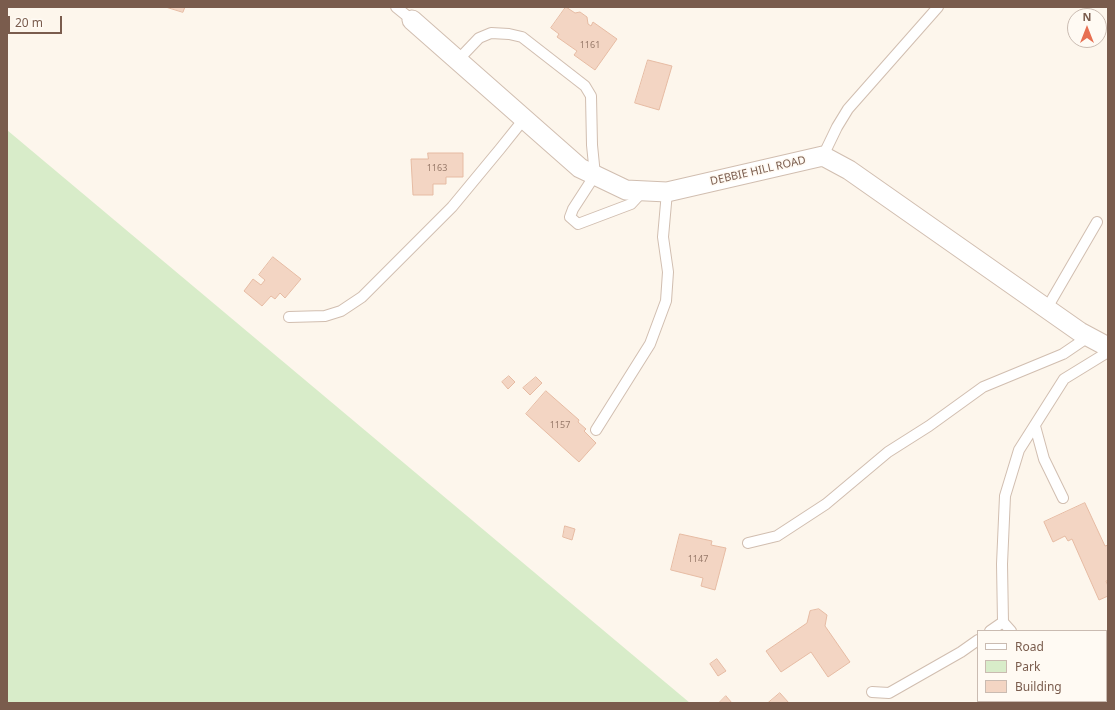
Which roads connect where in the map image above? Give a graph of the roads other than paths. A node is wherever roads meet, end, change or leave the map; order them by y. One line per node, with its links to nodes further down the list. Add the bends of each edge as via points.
1 (396, 7): 3 (lane)
2 (938, 7): 6 (lane, via 848,109)
3 (412, 20): 4 (street, DEBBIE HILL ROAD)
4 (458, 60): 5 (street, DEBBIE HILL ROAD); 7 (lane, via 480,38 491,34 508,34 522,37 585,86 591,96)
5 (524, 119): 7 (street, DEBBIE HILL ROAD, via 580,168); 12 (lane, via 452,207 362,297 341,311 325,316)
6 (823, 156): 9 (street, DEBBIE HILL ROAD); 11 (street, via 849,170)
7 (595, 175): 8 (street, DEBBIE HILL ROAD, via 626,190); 8 (lane, via 570,217 578,224 631,204)
8 (643, 191): 9 (street, DEBBIE HILL ROAD)
9 (667, 192): 17 (lane, via 663,237 668,272 666,301 650,344)
10 (1096, 222): 11 (lane)
11 (1046, 308): 13 (street)
12 (289, 317)
13 (1088, 336): 14 (street); 19 (lane, via 1062,354 983,387 888,452 826,504 777,536)
14 (1108, 347)
15 (1108, 352): 16 (lane, via 1064,379)
16 (1035, 426): 18 (lane, via 1044,459); 20 (lane, via 1019,450 1005,496)
17 (596, 430)
18 (1062, 498)
19 (748, 542)
20 (1003, 622): 21 (lane); 22 (lane)
21 (991, 630)
22 (1010, 630)
23 (977, 641): 24 (lane, via 889,693)
24 (872, 692)

